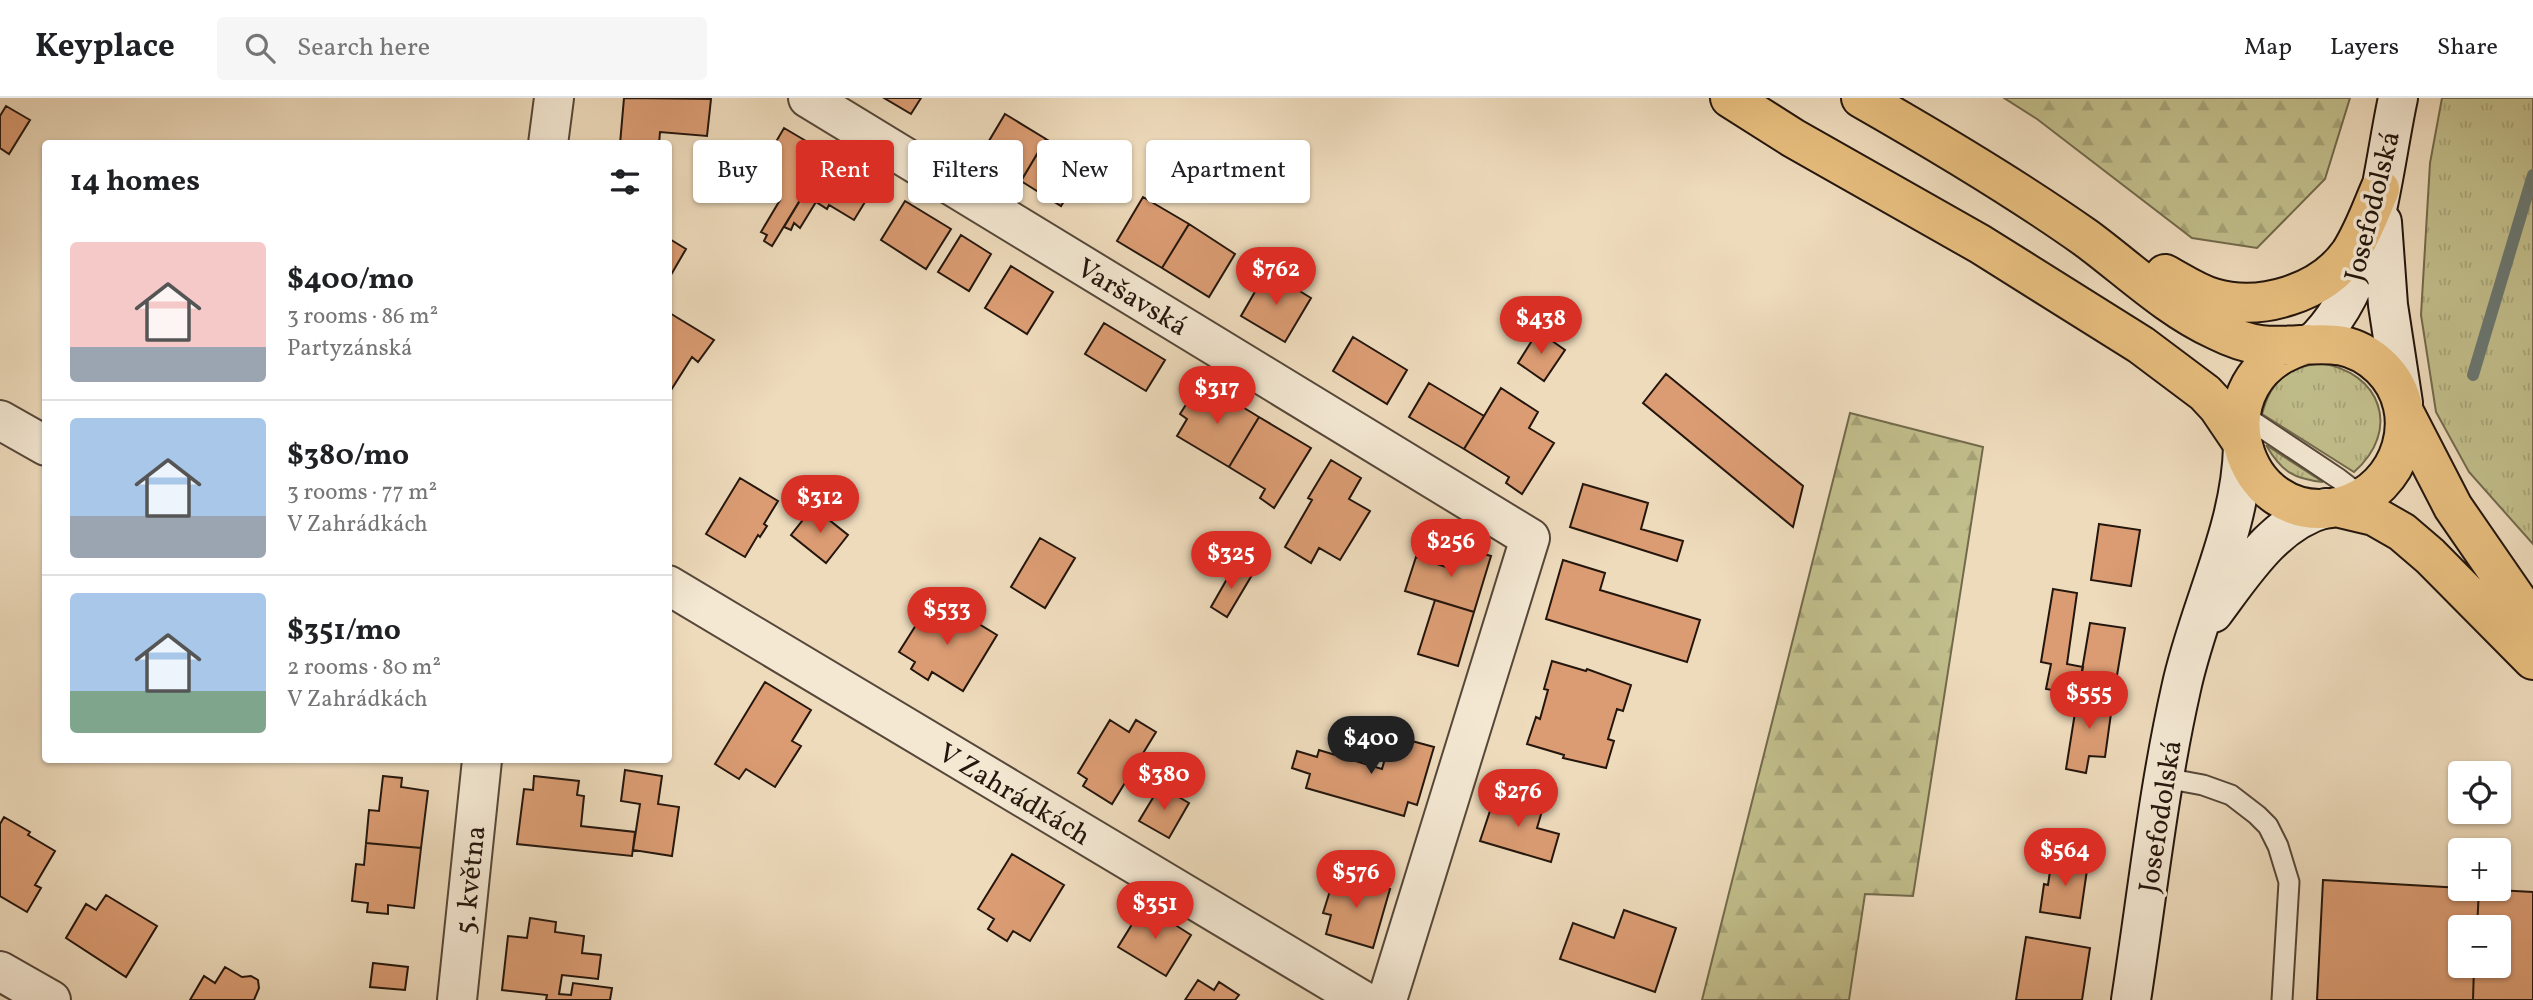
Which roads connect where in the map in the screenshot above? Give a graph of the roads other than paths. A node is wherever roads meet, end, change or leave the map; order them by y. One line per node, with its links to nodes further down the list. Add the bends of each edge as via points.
1 (554, 98): 6 (street)
2 (808, 98): 25 (street, Varšavská, via 1530,538)
3 (1730, 98): 12 (main road, via 2059,292 2185,376)
4 (1861, 98): 7 (main road)
5 (2398, 98): 8 (street, Josefodolská)
6 (549, 140)
7 (1994, 176): 8 (main road, via 2189,288 2213,298 2254,302 2310,287 2340,265 2357,242); 9 (main road, via 2212,329 2261,345)
8 (2380, 188): 9 (street, Josefodolská, via 2367,244 2346,300); 10 (street)
9 (2310, 344): 10 (main road, via 2342,345 2369,356 2391,379); 12 (main road, via 2281,354 2252,382)
10 (2403, 408): 14 (main road, via 2404,442 2395,466 2379,486); 16 (main road, via 2453,507)
11 (0, 420): 13 (street)
12 (2241, 434): 14 (main road, via 2249,465 2273,492 2293,503); 17 (street, Josefodolská, via 2240,486)
13 (42, 444)
14 (2342, 504): 17 (street, Josefodolská, via 2299,517 2283,530); 18 (main road, via 2374,516 2416,543)
15 (672, 587): 24 (street, V Zahrádkách)
16 (2533, 623)
17 (2197, 634): 20 (street, Josefodolská, via 2181,689)
18 (2533, 660)
19 (482, 763): 23 (street, 5. května)
20 (2165, 778): 26 (street, Josefodolská); 27 (lane, via 2231,795 2268,826 2289,882)
21 (0, 971): 22 (street)
22 (51, 1000)
23 (457, 1000)
24 (1362, 1000)
25 (1387, 1000)
26 (2131, 1000)
27 (2282, 1000)

